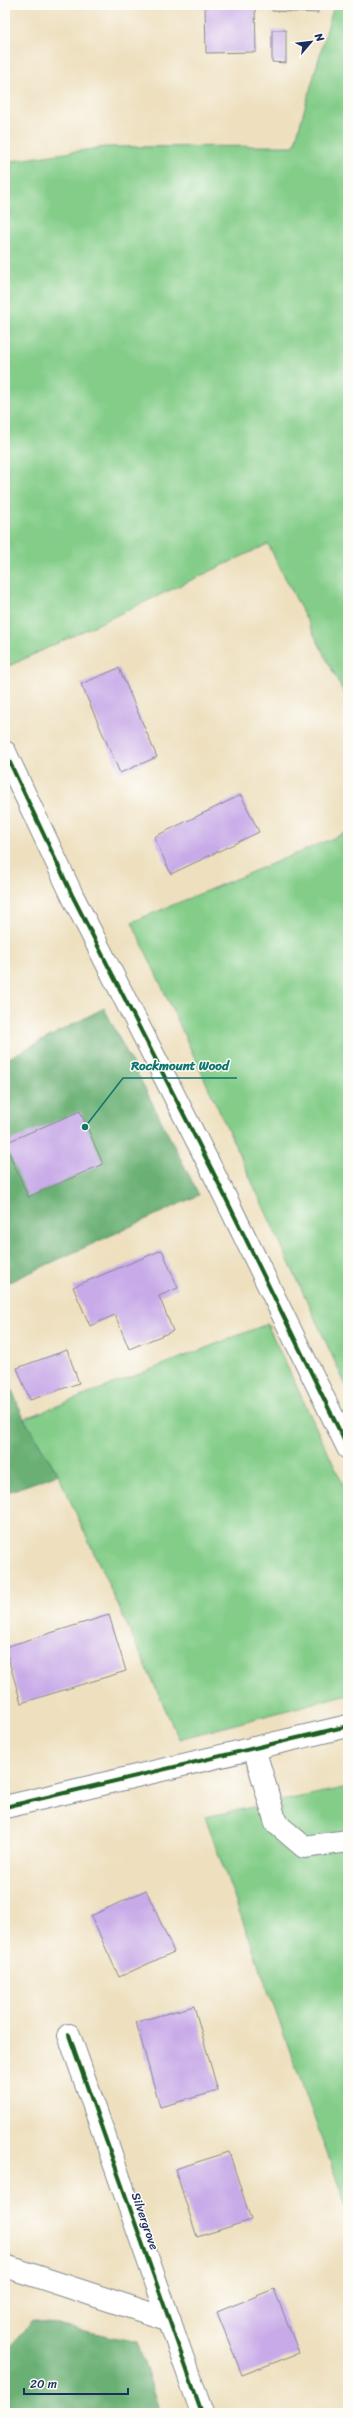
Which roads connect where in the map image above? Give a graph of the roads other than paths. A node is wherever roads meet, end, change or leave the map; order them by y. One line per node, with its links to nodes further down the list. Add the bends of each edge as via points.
1 (5, 752): 2 (street, via 73,897 212,1170)
2 (348, 1448)
3 (348, 1726): 4 (street)
4 (254, 1748): 5 (street); 6 (street, via 276,1823 304,1847)
5 (5, 1806)
6 (348, 1841)
7 (69, 2035): 9 (street, Silvergrove)
8 (5, 2266): 9 (street)
9 (170, 2320): 10 (street, Silvergrove)
10 (202, 2413)

